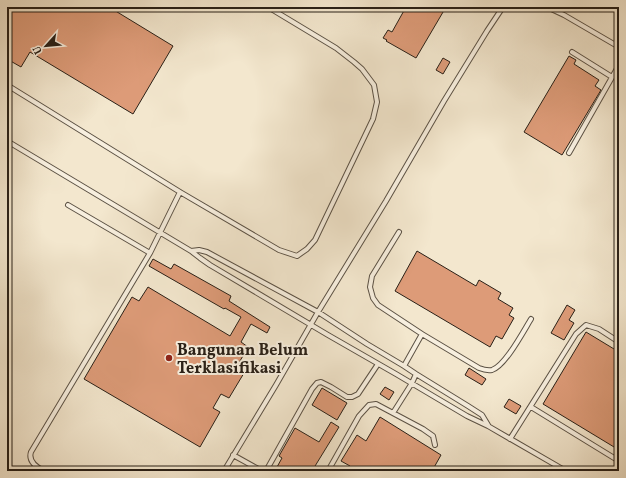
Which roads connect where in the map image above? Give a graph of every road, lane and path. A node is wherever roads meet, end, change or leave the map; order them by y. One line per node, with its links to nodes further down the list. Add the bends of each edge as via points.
1 (268, 7): 11 (lane, via 336,48 362,69 374,85 377,102 373,119 315,240 298,256 279,250)
2 (503, 7): 17 (lane, via 444,100)
3 (547, 7): 4 (lane)
4 (619, 47)
5 (572, 52): 7 (lane)
6 (619, 65): 7 (lane)
7 (612, 77): 10 (lane)
8 (7, 85): 11 (lane)
9 (7, 141): 13 (lane)
10 (569, 153)
11 (180, 192): 13 (lane)
12 (68, 205): 16 (lane)
13 (160, 232): 15 (lane); 16 (lane)
14 (399, 232): 20 (lane, via 372,276 370,287 378,305)
15 (191, 251): 17 (lane, via 207,252); 19 (lane)
16 (150, 252): 33 (lane, via 31,452 31,462)
17 (318, 312): 19 (lane); 23 (lane)
18 (531, 319): 20 (lane, via 504,361 493,369 479,368)
19 (311, 324): 22 (lane); 31 (lane)
20 (422, 334): 23 (lane)
21 (619, 342): 26 (lane, via 586,325 576,334)
22 (378, 364): 25 (lane); 36 (lane, via 358,394 352,397 347,397 331,386 317,383)
23 (404, 366): 24 (lane)
24 (416, 374): 25 (lane); 28 (lane, via 482,415)
25 (412, 383): 27 (lane); 28 (lane)
26 (530, 407): 29 (lane); 32 (lane)
27 (393, 413): 30 (lane, via 424,429 433,436); 37 (lane, via 376,404 369,405 359,416)
28 (488, 426): 29 (lane)
29 (510, 439): 38 (lane)
30 (436, 445)
31 (234, 455): 34 (lane); 35 (lane)
32 (619, 461)
33 (44, 471)
34 (224, 471)
35 (262, 471)
36 (266, 471)
37 (328, 471)
38 (566, 471)

